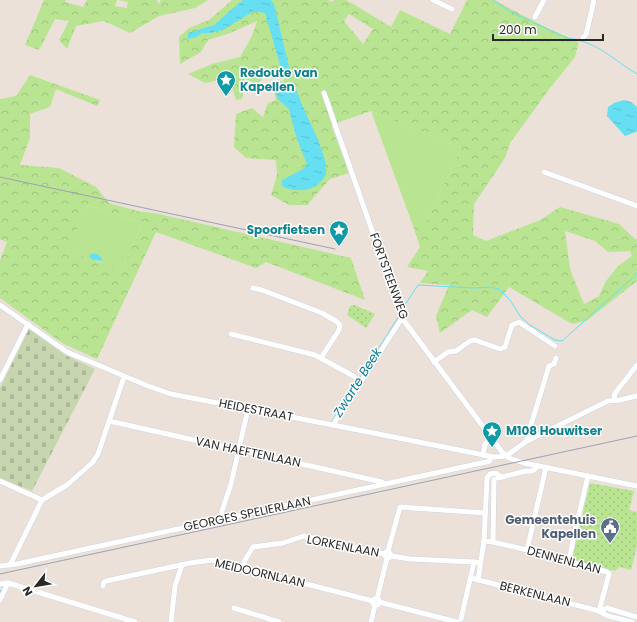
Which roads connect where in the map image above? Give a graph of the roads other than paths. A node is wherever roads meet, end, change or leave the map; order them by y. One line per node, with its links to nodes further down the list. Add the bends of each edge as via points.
1 (433, 0): 4 (street)
2 (544, 0): 5 (street)
3 (594, 0): 6 (street, via 586,35)
4 (452, 9)
5 (535, 17)
6 (583, 37)
7 (324, 93): 12 (street, FORTSTEENWEG)
8 (544, 172): 9 (street)
9 (637, 206)
10 (253, 288): 16 (street, via 322,314 340,325)
11 (0, 305): 13 (street, HEIDESTRAAT)
12 (402, 318): 18 (street, FORTSTEENWEG); 22 (street)
13 (28, 324): 20 (street, HEIDESTRAAT, via 67,352); 21 (street)
14 (231, 334): 16 (street)
15 (555, 346): 18 (street, via 519,322 512,325 505,347 500,349 475,340 470,341)
16 (321, 358): 22 (street, via 355,377)
17 (556, 358): 29 (street, via 554,364 548,366)
18 (434, 362): 28 (street, FORTSTEENWEG)
19 (637, 364): 24 (street, via 614,395)
20 (124, 376): 25 (street, HEIDESTRAAT, via 171,394); 26 (street)
21 (0, 380)
22 (360, 384): 27 (street)
23 (637, 396): 24 (street)
24 (615, 400): 29 (street, via 608,401)
25 (248, 409): 27 (street, HEIDESTRAAT); 30 (street)
26 (109, 421): 30 (street, VAN HAEFTENLAAN); 45 (street, via 93,462 67,485)
27 (333, 425): 31 (street, HEIDESTRAAT)
28 (492, 439): 31 (street, via 487,442); 32 (street, FORTSTEENWEG)
29 (527, 441): 32 (street)
30 (238, 450): 43 (street, VAN HAEFTENLAAN); 47 (street, via 231,484)
31 (483, 455): 33 (street, HEIDESTRAAT)
32 (506, 456): 33 (street, HEIDESTRAAT); 34 (street)
33 (490, 457): 43 (street, GEORGES SPELIERLAAN, via 490,461)
34 (530, 464): 35 (street); 37 (street)
35 (538, 466): 36 (street); 37 (street, via 534,470)
36 (546, 467): 38 (street); 50 (street)
37 (526, 471): 39 (street)
38 (588, 476): 44 (street); 52 (street)
39 (501, 477): 40 (street); 42 (street, via 494,473 490,474 487,478)
40 (494, 479): 42 (street); 49 (street)
41 (0, 482): 45 (street)
42 (488, 483): 46 (street)
43 (386, 484): 47 (street, GEORGES SPELIERLAAN)
44 (637, 486)
45 (42, 500): 55 (street)
46 (485, 513): 48 (street); 51 (street, via 400,506)
47 (219, 520): 55 (street, GEORGES SPELIERLAAN)
48 (484, 540): 49 (street, DENNENLAAN); 54 (street)
49 (493, 542): 50 (street, DENNENLAAN)
50 (527, 550): 52 (street, DENNENLAAN)
51 (388, 555): 53 (street, LORKENLAAN, via 410,559); 58 (street, LORKENLAAN, via 304,536 283,543 253,547 244,560); 65 (street)
52 (569, 561): 67 (street, DENNENLAAN, via 609,574)
53 (474, 562): 54 (street, LORKENLAAN); 59 (street)
54 (480, 563): 60 (street)
55 (10, 565): 57 (street, GEORGES SPELIERLAAN)
56 (182, 565): 58 (street, MEIDOORNLAAN, via 212,560); 63 (street, MEIDOORNLAAN, via 106,581); 71 (street, via 175,586)
57 (0, 566)
58 (243, 568): 65 (street, MEIDOORNLAAN)
59 (471, 578): 60 (street, BERKENLAAN); 69 (street)
60 (478, 580): 67 (street, BERKENLAAN)
61 (8, 583): 62 (street); 64 (street); 70 (street)
62 (0, 584)
63 (103, 586)
64 (0, 600)
65 (376, 602): 69 (street, MEIDOORNLAAN); 73 (street)
66 (234, 608): 72 (street)
67 (600, 611): 68 (street, BERKENLAAN, via 607,608); 74 (street, BERKENLAAN, via 608,616)
68 (637, 617)
69 (460, 621)
70 (136, 622)
71 (171, 622)
72 (278, 622)
73 (371, 622)
74 (632, 622)

